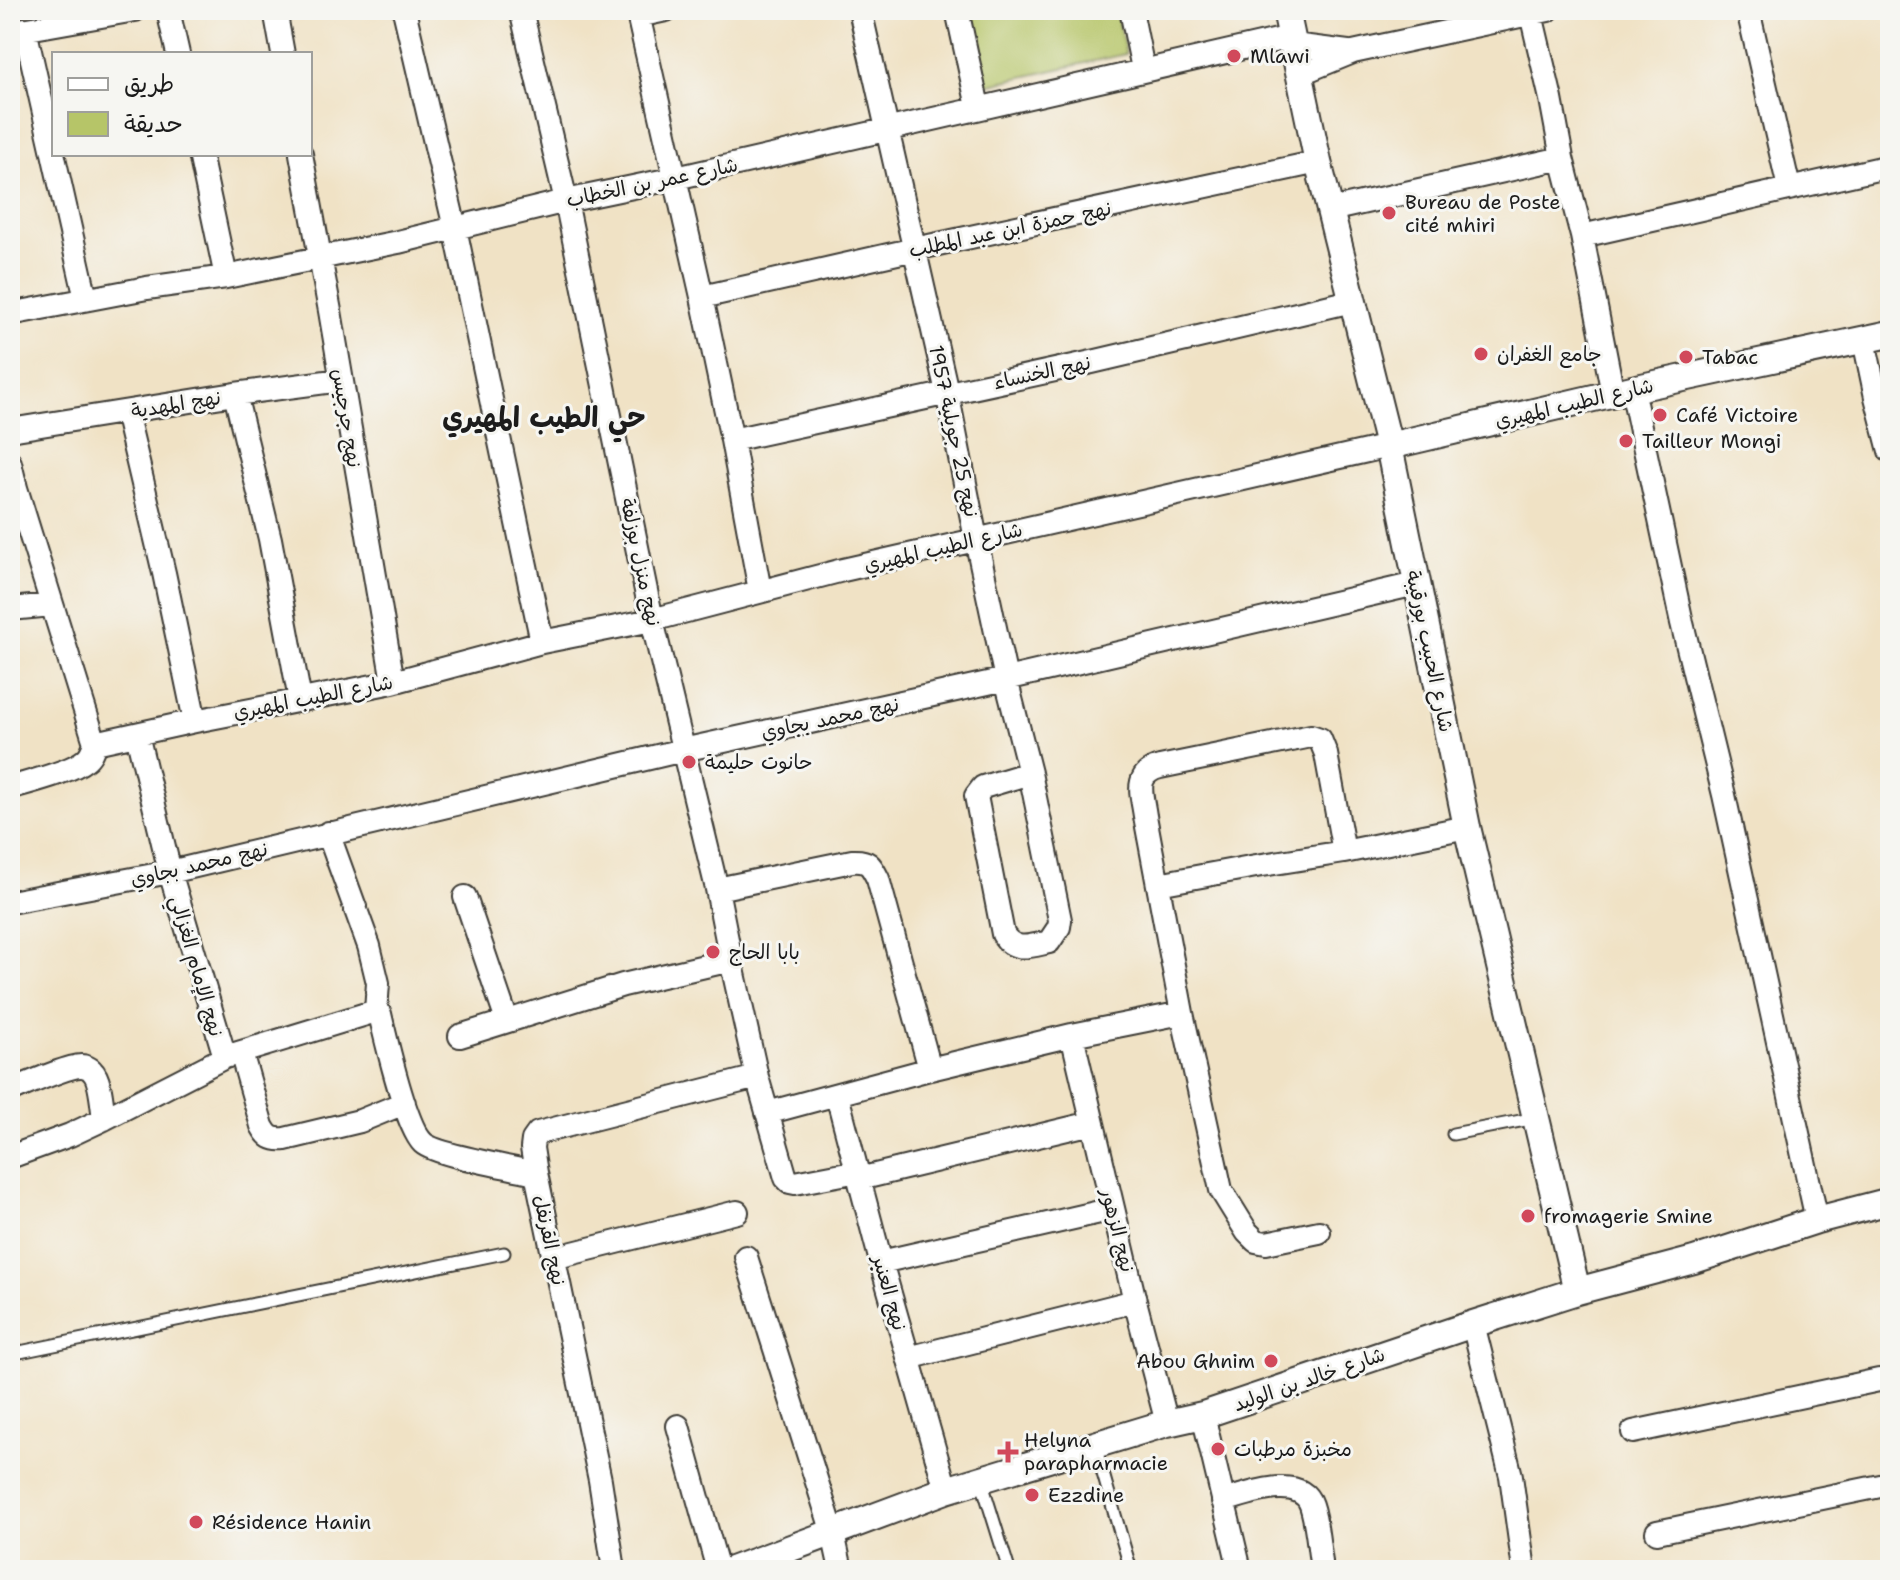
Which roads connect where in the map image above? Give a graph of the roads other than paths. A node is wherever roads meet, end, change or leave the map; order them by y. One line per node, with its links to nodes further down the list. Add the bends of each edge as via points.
1 (135, 10): 15 (street)
2 (168, 10): 17 (street)
3 (275, 10): 18 (street)
4 (404, 10): 33 (street)
5 (521, 10): 31 (street, نهج منزل بوزلفة)
6 (666, 10): 13 (street)
7 (860, 10): 23 (street, نهج 25 جويلية 1957)
8 (957, 10): 22 (street)
9 (1131, 10): 20 (street)
10 (1286, 10): 16 (street, شارع الحبيب بورقيبة)
11 (1748, 10): 30 (street)
12 (1540, 12): 14 (street); 26 (street)
13 (637, 13): 29 (street)
14 (1457, 20): 19 (street)
15 (17, 31): 39 (street)
16 (1292, 41): 19 (street, شارع عمر بن الخطاب); 20 (street, شارع عمر بن الخطاب); 21 (street, شارع الحبيب بورقيبة)
17 (178, 52)
18 (283, 52)
19 (1353, 52): 21 (street)
20 (1143, 69): 22 (street, شارع عمر بن الخطاب)
21 (1299, 74): 27 (street, شارع الحبيب بورقيبة)
22 (978, 107): 23 (street, شارع عمر بن الخطاب)
23 (888, 130): 29 (street, شارع عمر بن الخطاب); 35 (street, نهج 25 جويلية 1957)
24 (200, 156): 37 (street)
25 (301, 156): 36 (street, نهج جرجيس)
26 (1562, 158): 32 (street); 34 (street)
27 (1318, 162): 32 (street, شارع الحبيب بورقيبة); 35 (street, نهج حمزة ابن عبد المطلب)
28 (1890, 166): 30 (street)
29 (676, 178): 31 (street, شارع عمر بن الخطاب); 38 (street)
30 (1789, 188): 34 (street)
31 (566, 201): 33 (street, شارع عمر بن الخطاب); 60 (street, نهج منزل بوزلفة)
32 (1330, 210): 40 (street, شارع الحبيب بورقيبة)
33 (455, 228): 36 (street, شارع عمر بن الخطاب); 61 (street)
34 (1582, 236): 45 (street)
35 (915, 249): 38 (street, نهج حمزة ابن عبد المطلب); 46 (street, نهج 25 جويلية 1957)
36 (320, 259): 37 (street, شارع عمر بن الخطاب); 44 (street, نهج جرجيس)
37 (226, 277): 39 (street, شارع عمر بن الخطاب)
38 (702, 297): 50 (street)
39 (86, 299): 41 (street, شارع عمر بن الخطاب)
40 (1352, 301): 46 (street, نهج الخنساء); 51 (street, شارع الحبيب بورقيبة)
41 (10, 314)
42 (1890, 334): 43 (street, شارع الطيب المهيري)
43 (1864, 340): 45 (street, شارع الطيب المهيري); 52 (street)
44 (341, 380): 47 (street, نهج المهدية); 63 (street, نهج جرجيس)
45 (1622, 391): 51 (street, شارع الطيب المهيري); 102 (street, via 1724,795)
46 (947, 392): 50 (street, نهج الخنساء); 55 (street, نهج 25 جويلية 1957)
47 (235, 394): 48 (street, نهج المهدية); 64 (street, via 270,539)
48 (126, 412): 49 (street, نهج المهدية); 65 (street)
49 (10, 430)
50 (732, 440): 57 (street)
51 (1389, 446): 55 (street, شارع الطيب المهيري); 56 (street, شارع الحبيب بورقيبة)
52 (1889, 446)
53 (10, 463): 54 (street)
54 (13, 488): 58 (street)
55 (976, 539): 57 (street, شارع الطيب المهيري); 62 (street, نهج 25 جويلية 1957)
56 (1416, 584): 62 (street, نهج محمد بجاوي); 71 (street, شارع الحبيب بورقيبة)
57 (760, 591): 60 (street, شارع الطيب المهيري)
58 (52, 605): 59 (street); 67 (street)
59 (10, 609)
60 (652, 620): 61 (street, شارع الطيب المهيري); 68 (street, نهج منزل بوزلفة)
61 (542, 642): 63 (street, شارع الطيب المهيري)
62 (1006, 679): 68 (street, نهج محمد بجاوي); 69 (street, نهج 25 جويلية 1957)
63 (393, 682): 64 (street, شارع الطيب المهيري)
64 (300, 700): 65 (street, شارع الطيب المهيري)
65 (195, 721): 66 (street, شارع الطيب المهيري)
66 (137, 734): 67 (street, شارع الطيب المهيري); 74 (street, نهج الإمام الغزالي)
67 (95, 743): 70 (street, via 74,767)
68 (683, 750): 72 (street, نهج محمد بجاوي); 76 (street, نهج منزل بوزلفة)
69 (1030, 773): 69 (street, نهج 25 جويلية 1957, via 983,787 976,801 1003,934 1023,948 1049,942 1060,920)
70 (10, 788)
71 (1467, 827): 73 (street); 92 (street, شارع الحبيب بورقيبة)
72 (328, 833): 74 (street, نهج محمد بجاوي); 80 (street, via 369,946 378,983)
73 (1344, 852): 75 (street); 75 (street, via 1320,739 1297,738 1149,770 1143,776)
74 (170, 872): 78 (street, نهج محمد بجاوي); 85 (street, نهج الإمام الغزالي)
75 (1158, 884): 81 (street)
76 (717, 889): 79 (street, نهج منزل بوزلفة); 86 (street, via 864,860 878,879)
77 (465, 897): 82 (street)
78 (10, 902)
79 (731, 960): 82 (street, via 623,985); 87 (street, نهج منزل بوزلفة)
80 (376, 1011): 85 (street); 90 (street)
81 (1182, 1013): 83 (street); 103 (street, via 1217,1177 1247,1232 1266,1243)
82 (507, 1021): 84 (street)
83 (1072, 1035): 86 (street); 94 (street, نهج الزهور)
84 (460, 1036)
85 (233, 1055): 90 (street, نهج الإمام الغزالي, via 272,1138 360,1121); 93 (street)
86 (930, 1069): 89 (street)
87 (757, 1077): 91 (street, نهج منزل بوزلفة); 97 (street, نهج القرنفل, via 538,1133 532,1148)
88 (10, 1091): 93 (street, via 86,1067 98,1079)
89 (837, 1095): 91 (street); 98 (street, نهج العنبر)
90 (404, 1103): 97 (street, via 422,1142 431,1147)
91 (767, 1113): 98 (street, نهج منزل بوزلفة, via 790,1182)
92 (1537, 1117): 95 (lane); 108 (street, شارع الحبيب بورقيبة)
93 (104, 1119): 96 (street)
94 (1092, 1123): 98 (street); 100 (street, نهج الزهور)
95 (1453, 1134)
96 (10, 1157)
97 (536, 1173): 106 (street, نهج القرنفل)
98 (858, 1175): 107 (street, نهج العنبر)
99 (1890, 1201): 102 (street, شارع خالد بن الوليد)
100 (1113, 1209): 107 (street); 109 (street, نهج الزهور)
101 (737, 1212): 106 (street)
102 (1817, 1220): 108 (street, شارع خالد بن الوليد)
103 (1319, 1232)
104 (504, 1253): 111 (lane)
105 (746, 1257): 124 (street)
106 (553, 1258): 125 (street, نهج القرنفل)
107 (881, 1262): 112 (street, نهج العنبر)
108 (1577, 1291): 110 (street, شارع خالد بن الوليد)
109 (1135, 1301): 112 (street); 115 (street, نهج الزهور)
110 (1473, 1324): 114 (street, شارع خالد بن الوليد); 133 (street, via 1511,1476)
111 (10, 1354)
112 (908, 1358): 121 (street, نهج العنبر)
113 (1890, 1385): 117 (street, via 1879,1380)
114 (1203, 1415): 115 (street, شارع خالد بن الوليد); 122 (street)
115 (1167, 1423): 118 (street, شارع خالد بن الوليد)
116 (678, 1426): 126 (street)
117 (1633, 1432)
118 (1094, 1445): 119 (street, شارع خالد بن الوليد); 130 (lane)
119 (981, 1480): 121 (street, شارع خالد بن الوليد); 129 (lane)
120 (1890, 1484): 123 (street)
121 (946, 1490): 124 (street, شارع خالد بن الوليد)
122 (1223, 1501): 131 (street); 132 (street, via 1285,1487 1298,1490 1310,1504)
123 (1657, 1532)
124 (833, 1533): 127 (street, شارع خالد بن الوليد); 128 (street)
125 (614, 1570)
126 (718, 1570)
127 (732, 1570)
128 (841, 1570)
129 (1009, 1570)
130 (1131, 1570)
131 (1240, 1570)
132 (1321, 1570)
133 (1524, 1570)

